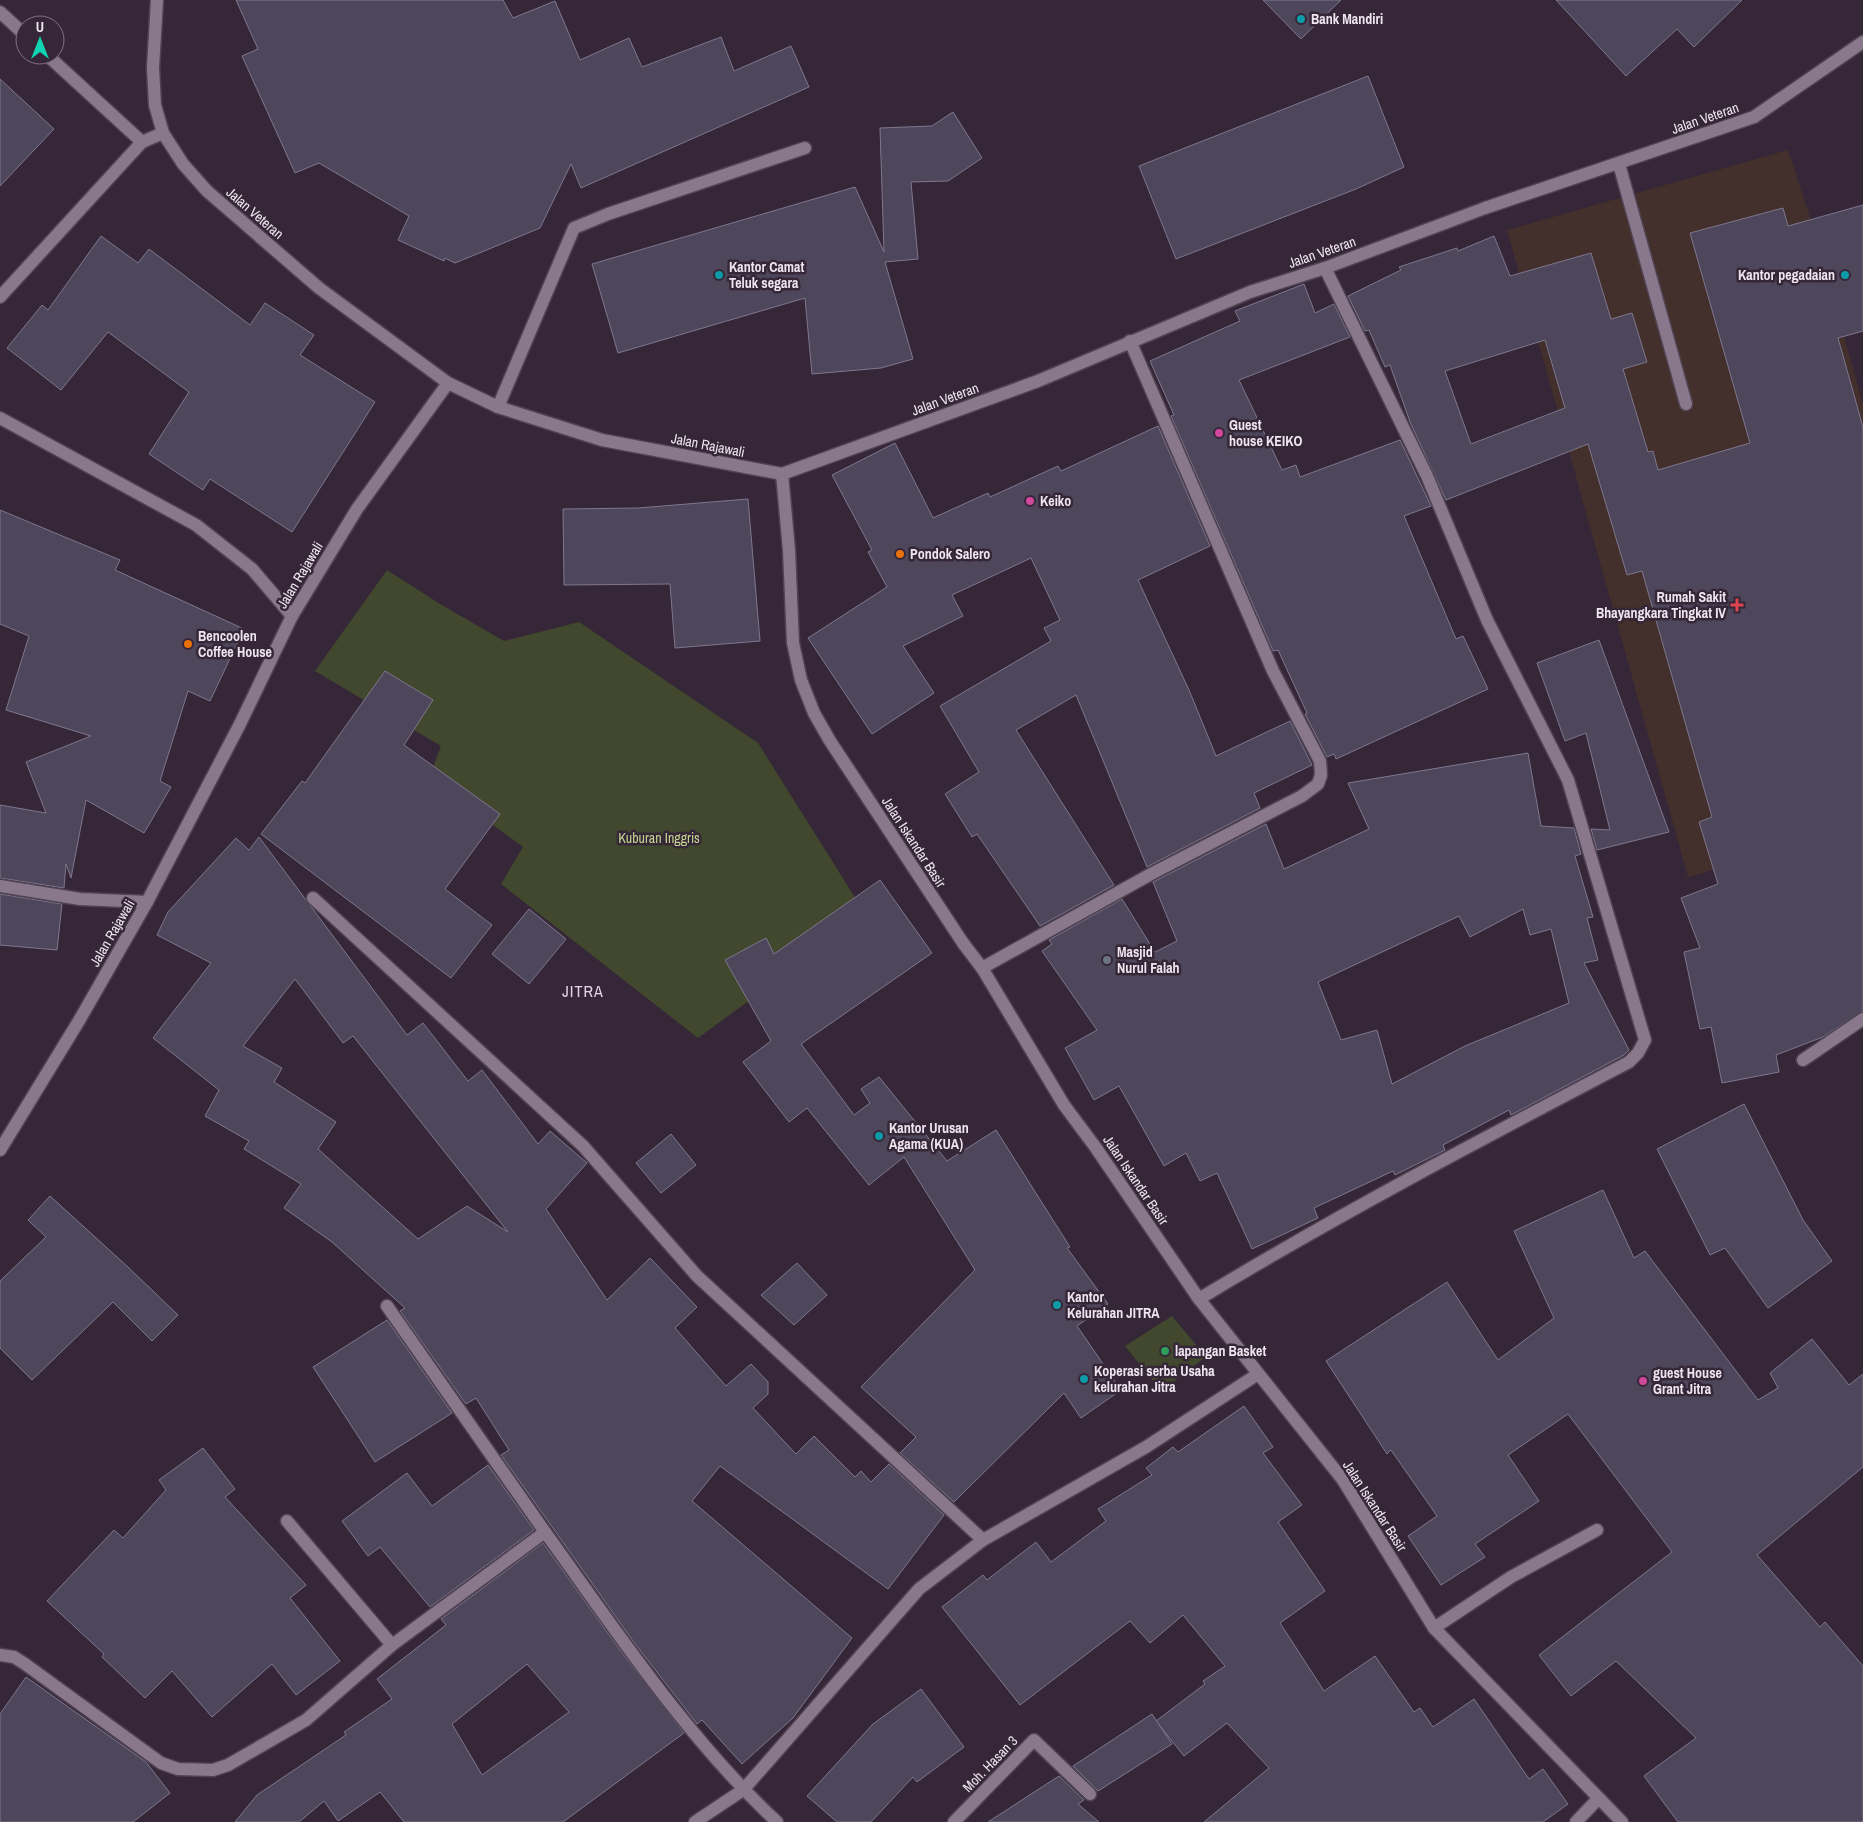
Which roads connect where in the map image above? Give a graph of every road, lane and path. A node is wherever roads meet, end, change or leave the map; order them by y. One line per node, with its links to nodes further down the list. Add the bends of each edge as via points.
1 (157, 0): 6 (street, Jalan Veteran, via 153,68 155,105)
2 (0, 12): 3 (street)
3 (15, 26)
4 (1863, 42): 9 (street, Jalan Veteran, via 1754,117)
5 (58, 65): 7 (street)
6 (163, 133): 7 (street); 13 (street, Jalan Veteran, via 183,164 207,191 319,288)
7 (142, 142): 11 (street)
8 (805, 148): 15 (street, via 574,228)
9 (1619, 164): 10 (street, Jalan Veteran, via 1484,208); 14 (street)
10 (1324, 268): 12 (street, Jalan Veteran, via 1250,292); 26 (street, via 1427,476 1487,620 1568,780 1644,1040 1629,1062 1430,1165)
11 (0, 297)
12 (1130, 341): 17 (street, Jalan Veteran, via 1038,381); 22 (street, via 1273,671 1320,761 1320,779 1306,794 1151,874)
13 (448, 383): 15 (street, Jalan Rajawali); 18 (street, Jalan Rajawali, via 357,509)
14 (1686, 404)
15 (498, 406): 17 (street, Jalan Rajawali, via 602,440)
16 (0, 418): 18 (street, via 196,525 252,569)
17 (782, 474): 22 (street, Jalan Iskandar Basir, via 793,643 801,680 814,713 957,935)
18 (292, 616): 21 (street, Jalan Rajawali, via 240,724)
19 (0, 886): 21 (street, via 80,899)
20 (313, 898): 32 (street, via 583,1146 697,1276)
21 (146, 902): 25 (street, Jalan Rajawali)
22 (982, 968): 26 (street, Jalan Iskandar Basir, via 1064,1105)
23 (1863, 1019): 24 (street)
24 (1802, 1060)
25 (0, 1150)
26 (1199, 1299): 28 (street, Jalan Iskandar Basir)
27 (387, 1306): 31 (street)
28 (1258, 1374): 32 (street, via 1146,1447); 33 (street, Jalan Iskandar Basir, via 1343,1480)
29 (287, 1521): 34 (street)
30 (1597, 1530): 33 (street, via 1511,1577)
31 (546, 1532): 34 (street); 36 (street, via 645,1671)
32 (983, 1540): 36 (street, via 920,1589)
33 (1434, 1628): 38 (street, Jalan Iskandar Basir)
34 (392, 1645): 35 (street, via 306,1720 228,1765 196,1771 161,1763 25,1664 14,1657)
35 (0, 1656)
36 (743, 1790): 39 (street); 40 (street)
37 (1090, 1794): 41 (street, Moh. Hasan 3, via 1034,1740)
38 (1598, 1799): 42 (street); 43 (street, Jalan Iskandar Basir)
39 (695, 1822)
40 (777, 1822)
41 (954, 1822)
42 (1576, 1822)
43 (1622, 1822)

